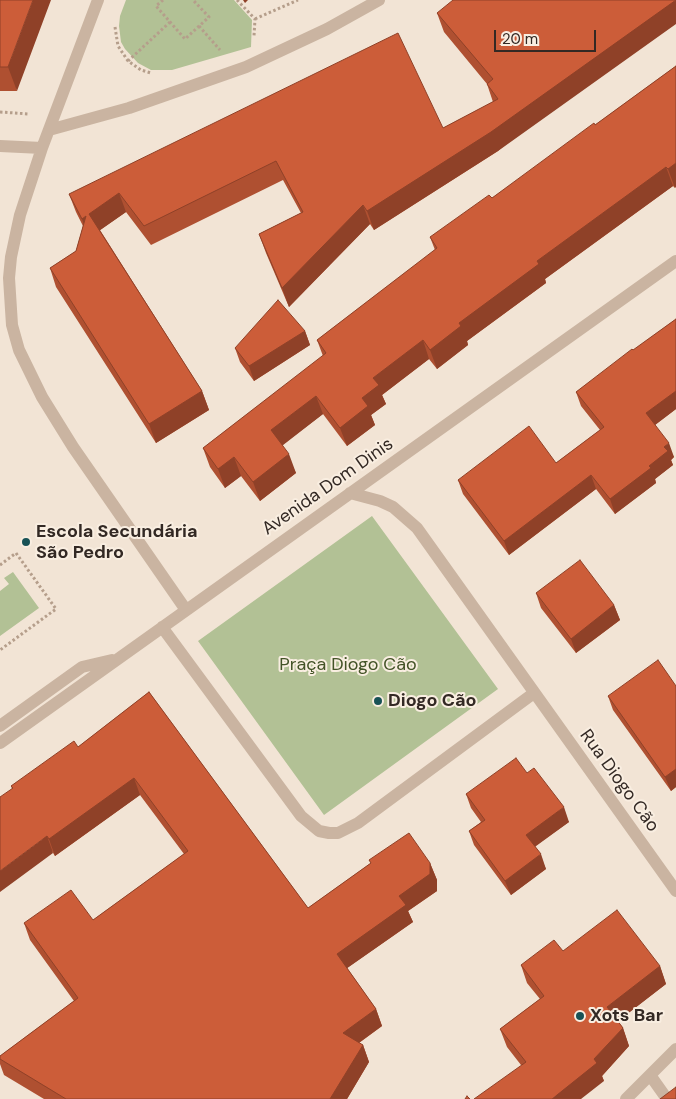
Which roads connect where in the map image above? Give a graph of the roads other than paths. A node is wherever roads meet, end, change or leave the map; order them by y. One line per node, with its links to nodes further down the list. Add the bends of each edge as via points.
1 (98, 0): 3 (street)
2 (379, 0): 3 (street, via 246,67 129,108)
3 (49, 130): 5 (street)
4 (0, 146): 5 (street)
5 (42, 148): 8 (street, via 20,215 11,257 9,301 19,350 58,424)
6 (676, 260): 7 (street, Avenida Dom Dinis)
7 (350, 493): 8 (street, Avenida Dom Dinis); 11 (street, via 393,507 417,528)
8 (186, 610): 9 (street, Avenida Dom Dinis)
9 (162, 627): 10 (street, Avenida Dom Dinis); 11 (street, via 300,816 319,831 329,833 338,833 358,823)
10 (117, 659): 12 (street, via 82,667); 13 (street, Avenida Dom Dinis)
11 (534, 693): 14 (street, Rua Diogo Cão)
12 (0, 726)
13 (0, 743)
14 (676, 891)
15 (676, 1049): 16 (street)
16 (650, 1075): 17 (street); 18 (street)
17 (626, 1099)
18 (667, 1099)

